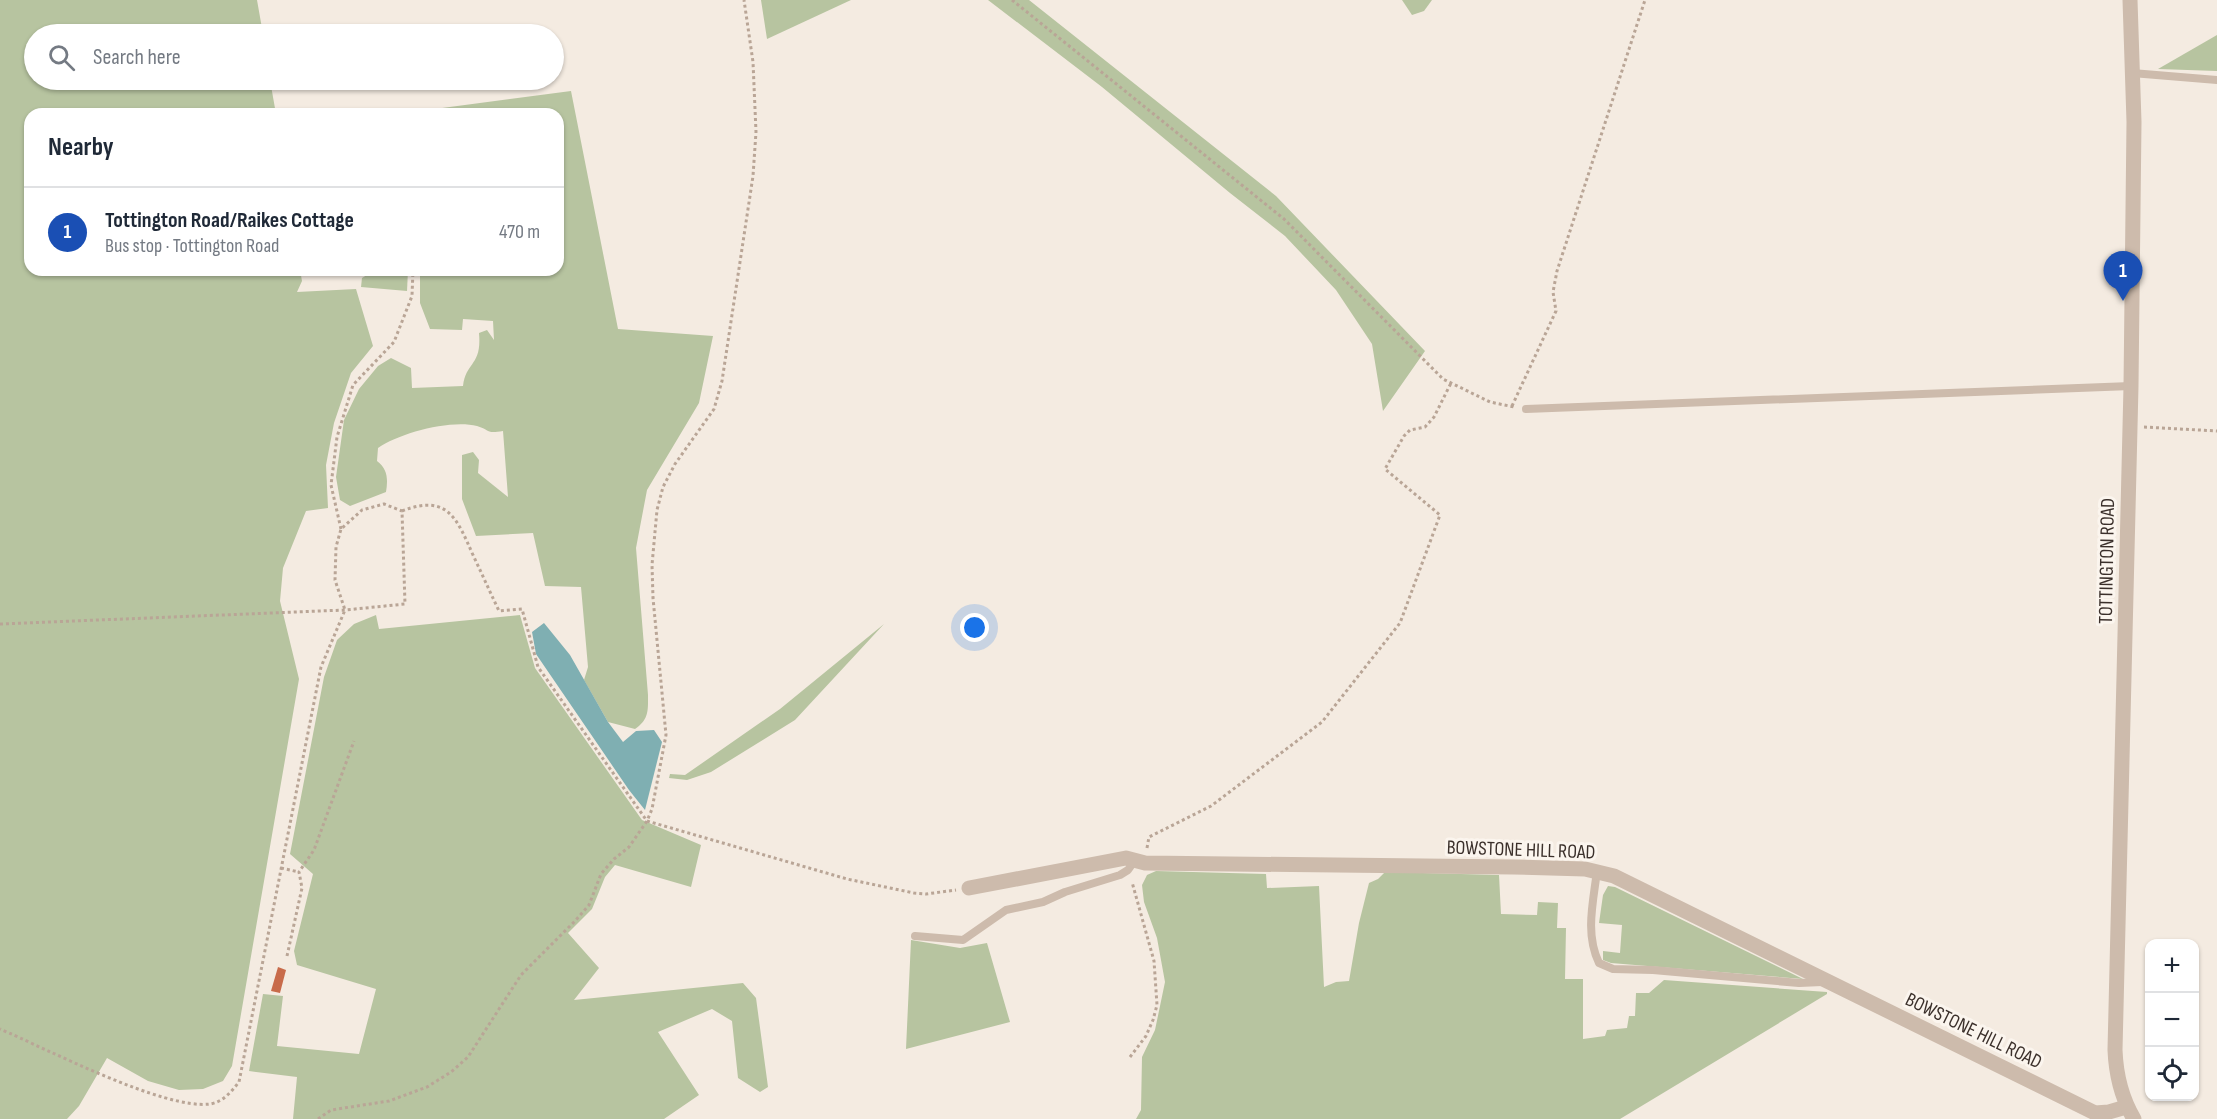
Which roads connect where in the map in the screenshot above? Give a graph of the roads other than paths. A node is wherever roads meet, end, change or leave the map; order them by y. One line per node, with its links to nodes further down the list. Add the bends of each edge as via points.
1 (2130, 0): 2 (street, TOTTINGTON ROAD)
2 (2132, 73): 3 (lane); 4 (street, TOTTINGTON ROAD)
3 (2217, 80)
4 (2131, 386): 5 (lane); 11 (street, TOTTINGTON ROAD, via 2115,1050 2116,1073)
5 (1526, 409)
6 (1140, 861): 7 (street, BOWSTONE HILL ROAD); 8 (street, BOWSTONE HILL ROAD, via 1126,858); 9 (lane, via 1120,875 1043,902 1006,910 963,940)
7 (1597, 870): 10 (street, BOWSTONE HILL ROAD); 10 (lane, via 1590,930 1592,949 1599,963 1613,969)
8 (969, 888)
9 (915, 936)
10 (1829, 982): 11 (street, BOWSTONE HILL ROAD, via 2095,1113)
11 (2130, 1113)

